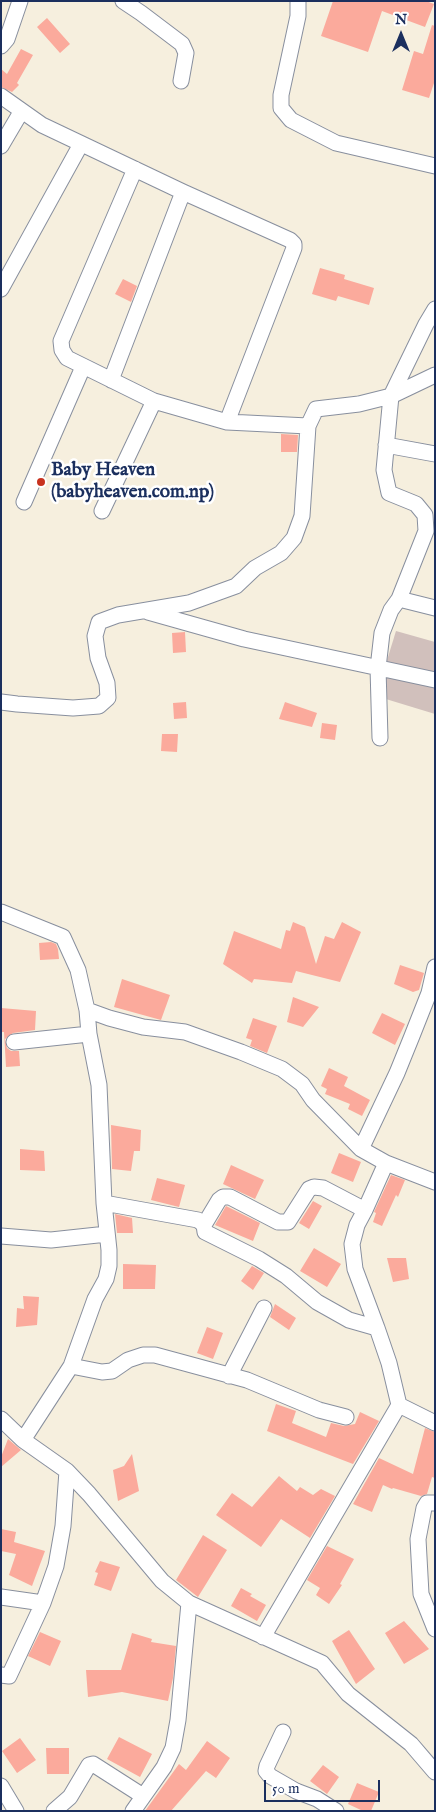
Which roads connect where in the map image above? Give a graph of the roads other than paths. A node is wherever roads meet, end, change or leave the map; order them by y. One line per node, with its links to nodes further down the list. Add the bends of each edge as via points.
1 (20, 1): 4 (street, via 7,39)
2 (123, 1): 5 (street, via 182,44 186,53)
3 (298, 1): 10 (street, via 281,108 291,120 336,143)
4 (1, 46)
5 (181, 81)
6 (1, 96): 7 (street)
7 (21, 112): 8 (street); 9 (street)
8 (81, 144): 11 (street); 13 (street)
9 (1, 146)
10 (435, 166)
11 (135, 169): 12 (street); 15 (street, via 61,341 67,358)
12 (183, 192): 17 (street); 20 (street, via 290,240 294,248)
13 (1, 289)
14 (435, 308): 18 (street)
15 (83, 367): 17 (street); 24 (street)
16 (435, 375): 18 (street)
17 (110, 380): 19 (street)
18 (391, 396): 21 (street, via 316,409); 22 (street)
19 (154, 401): 20 (street); 25 (street)
20 (227, 422): 21 (street)
21 (308, 426): 28 (street, via 302,516 294,538 281,553 255,568 236,586 188,602)
22 (386, 444): 23 (street); 26 (street, via 384,470 389,493 416,504 425,515 426,531)
23 (435, 454)
24 (24, 502)
25 (102, 511)
26 (399, 599): 27 (street); 29 (street, via 382,633)
27 (435, 608)
28 (144, 610): 29 (street, via 244,639); 31 (street, via 99,622 94,636 108,698 99,706 74,708)
29 (378, 668): 30 (street); 32 (street)
30 (435, 680)
31 (1, 702)
32 (380, 738)
33 (1, 912): 35 (street, via 63,937 78,970)
34 (435, 967): 38 (street, via 429,993 412,1036)
35 (87, 1010): 36 (street); 38 (street, via 144,1027 185,1032 282,1070 302,1084)
36 (89, 1034): 37 (street); 41 (street, via 99,1085)
37 (14, 1042)
38 (361, 1149): 39 (street)
39 (386, 1163): 40 (street); 42 (street)
40 (435, 1182)
41 (104, 1203): 43 (street, via 187,1217); 44 (street)
42 (365, 1210): 43 (street, via 323,1188 314,1187 309,1189 288,1222 278,1222 230,1197 223,1197); 47 (street, via 352,1244 355,1269)
43 (204, 1225): 47 (street, via 206,1232 286,1276 317,1302 349,1320)
44 (107, 1234): 45 (street, via 51,1240); 48 (street, via 109,1266 106,1279 95,1299)
45 (1, 1236)
46 (264, 1308): 49 (street)
47 (377, 1328): 50 (street)
48 (71, 1366): 49 (street, via 112,1371 128,1360 155,1355); 54 (street)
49 (229, 1376): 51 (street, via 247,1380 318,1410)
50 (399, 1405): 53 (street); 61 (street)
51 (346, 1417)
52 (1, 1418): 54 (street)
53 (435, 1423)
54 (23, 1440): 55 (street)
55 (67, 1471): 58 (street, via 56,1566); 59 (street, via 162,1581)
56 (435, 1503): 60 (street, via 427,1503 424,1508 418,1539 422,1594)
57 (1, 1597): 58 (street)
58 (43, 1603): 62 (street, via 9,1676)
59 (189, 1603): 61 (street); 66 (street, via 173,1748)
60 (435, 1629)
61 (263, 1637): 64 (street, via 322,1663 348,1694 411,1744)
62 (1, 1675)
63 (283, 1732): 70 (street, via 266,1771)
64 (435, 1772)
65 (1, 1786): 67 (street)
66 (143, 1796): 68 (street, via 93,1764 89,1765 70,1797); 69 (street)
67 (16, 1811)
68 (54, 1811)
69 (133, 1811)
70 (336, 1811)

